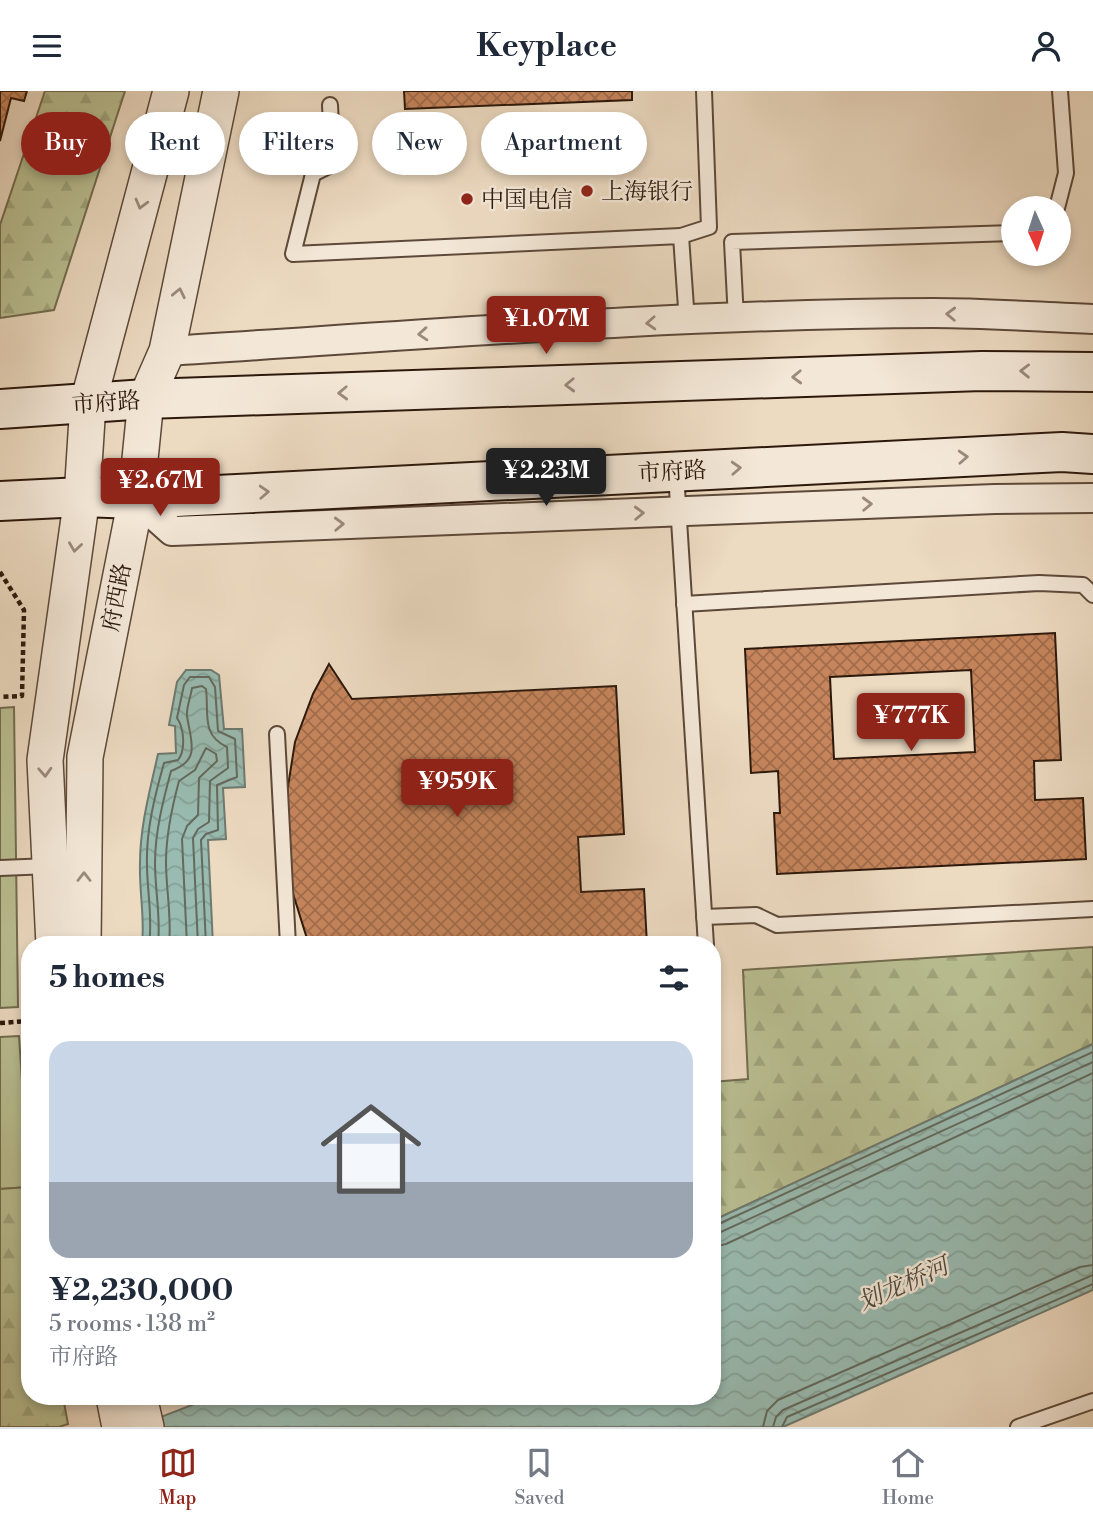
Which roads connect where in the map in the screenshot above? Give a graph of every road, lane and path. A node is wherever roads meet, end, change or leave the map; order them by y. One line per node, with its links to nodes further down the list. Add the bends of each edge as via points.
1 (171, 91): 15 (street, 府西路, one-way to 15)
2 (221, 91): 12 (street, 府西路, one-way to 2)
3 (704, 91): 8 (lane, via 709,227)
4 (1059, 91): 6 (lane, via 1066,173)
5 (330, 104): 8 (lane, via 333,164 313,174 293,254)
6 (1060, 196)
7 (1001, 233): 9 (lane, via 732,242)
8 (681, 236): 11 (lane)
9 (736, 319): 10 (street, one-way to 9, via 936,313); 11 (street)
10 (1093, 319)
11 (687, 321): 12 (street, one-way to 12)
12 (167, 351): 14 (street, 府西路)
13 (1093, 372): 14 (main road, 市府路, one-way to 14, via 968,371)
14 (146, 399): 15 (main road, 市府路); 21 (street, 府西路)
15 (89, 403): 16 (main road, 市府路); 19 (street, 府西路)
16 (0, 409)
17 (1093, 454): 18 (main road, 市府路, one-way to 17)
18 (676, 471): 21 (main road, 市府路, one-way to 18); 23 (lane)
19 (82, 497): 21 (main road, 市府路); 22 (main road, 市府路); 29 (street, 府西路, one-way to 29, via 45,760)
20 (1093, 498): 23 (street, one-way to 20)
21 (136, 499): 23 (street, one-way to 23, via 172,531); 34 (street, 府西路, one-way to 21, via 85,757)
22 (0, 502)
23 (678, 512): 26 (lane)
24 (0, 572): 27 (path, via 24,610 22,696)
25 (1093, 595): 26 (lane, via 1083,585 1039,583)
26 (684, 604): 32 (lane)
27 (0, 697)
28 (277, 734): 35 (lane)
29 (50, 866): 30 (lane); 33 (street, 府西路)
30 (0, 868)
31 (1093, 909): 32 (lane, via 777,925 756,915)
32 (705, 917): 36 (lane)
33 (54, 936)
34 (83, 936)
35 (288, 936)
36 (706, 936)
37 (1093, 1401): 42 (lane)
38 (116, 1405): 40 (street)
39 (141, 1405): 41 (street)
40 (120, 1427)
41 (146, 1427)
42 (1018, 1427)

